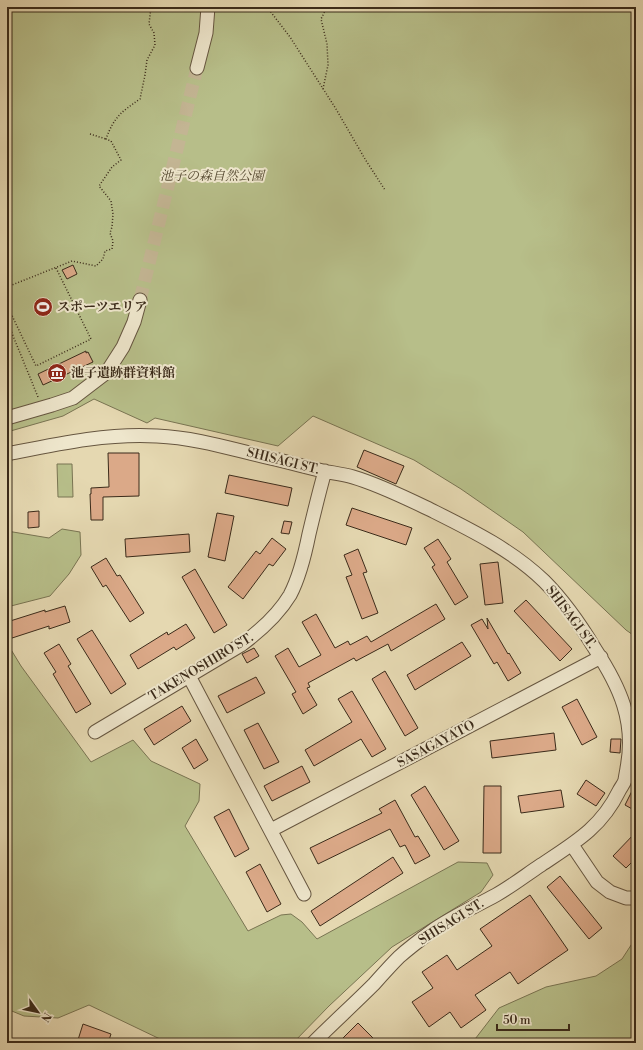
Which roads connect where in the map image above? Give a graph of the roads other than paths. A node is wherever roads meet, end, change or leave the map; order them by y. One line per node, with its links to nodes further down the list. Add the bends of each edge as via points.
1 (208, 7): 2 (lane, via 206,33)
2 (197, 68)
3 (140, 300): 4 (lane, via 123,347 107,372 73,398)
4 (7, 418)
5 (7, 454): 6 (lane, SHISAGI ST., via 93,438 155,435 189,438)
6 (324, 471): 7 (lane, SHISAGI ST., via 354,477 392,492 463,526 518,559 564,603); 8 (lane, TAKENOSHIRO ST., via 304,555 290,594 258,633)
7 (601, 657): 9 (lane, SHISAGI ST.); 11 (lane, SASAGAYATO)
8 (189, 676): 10 (lane, TAKENOSHIRO ST.); 11 (lane)
9 (630, 705): 12 (lane, SHISAGI ST., via 629,760 625,780 612,805 598,823)
10 (95, 732)
11 (270, 830): 13 (lane)
12 (572, 845): 14 (lane, via 597,882 610,892 626,898); 15 (lane, SHISAGI ST., via 499,893 428,934 400,956)
13 (304, 894)
14 (636, 898)
15 (313, 1043)

